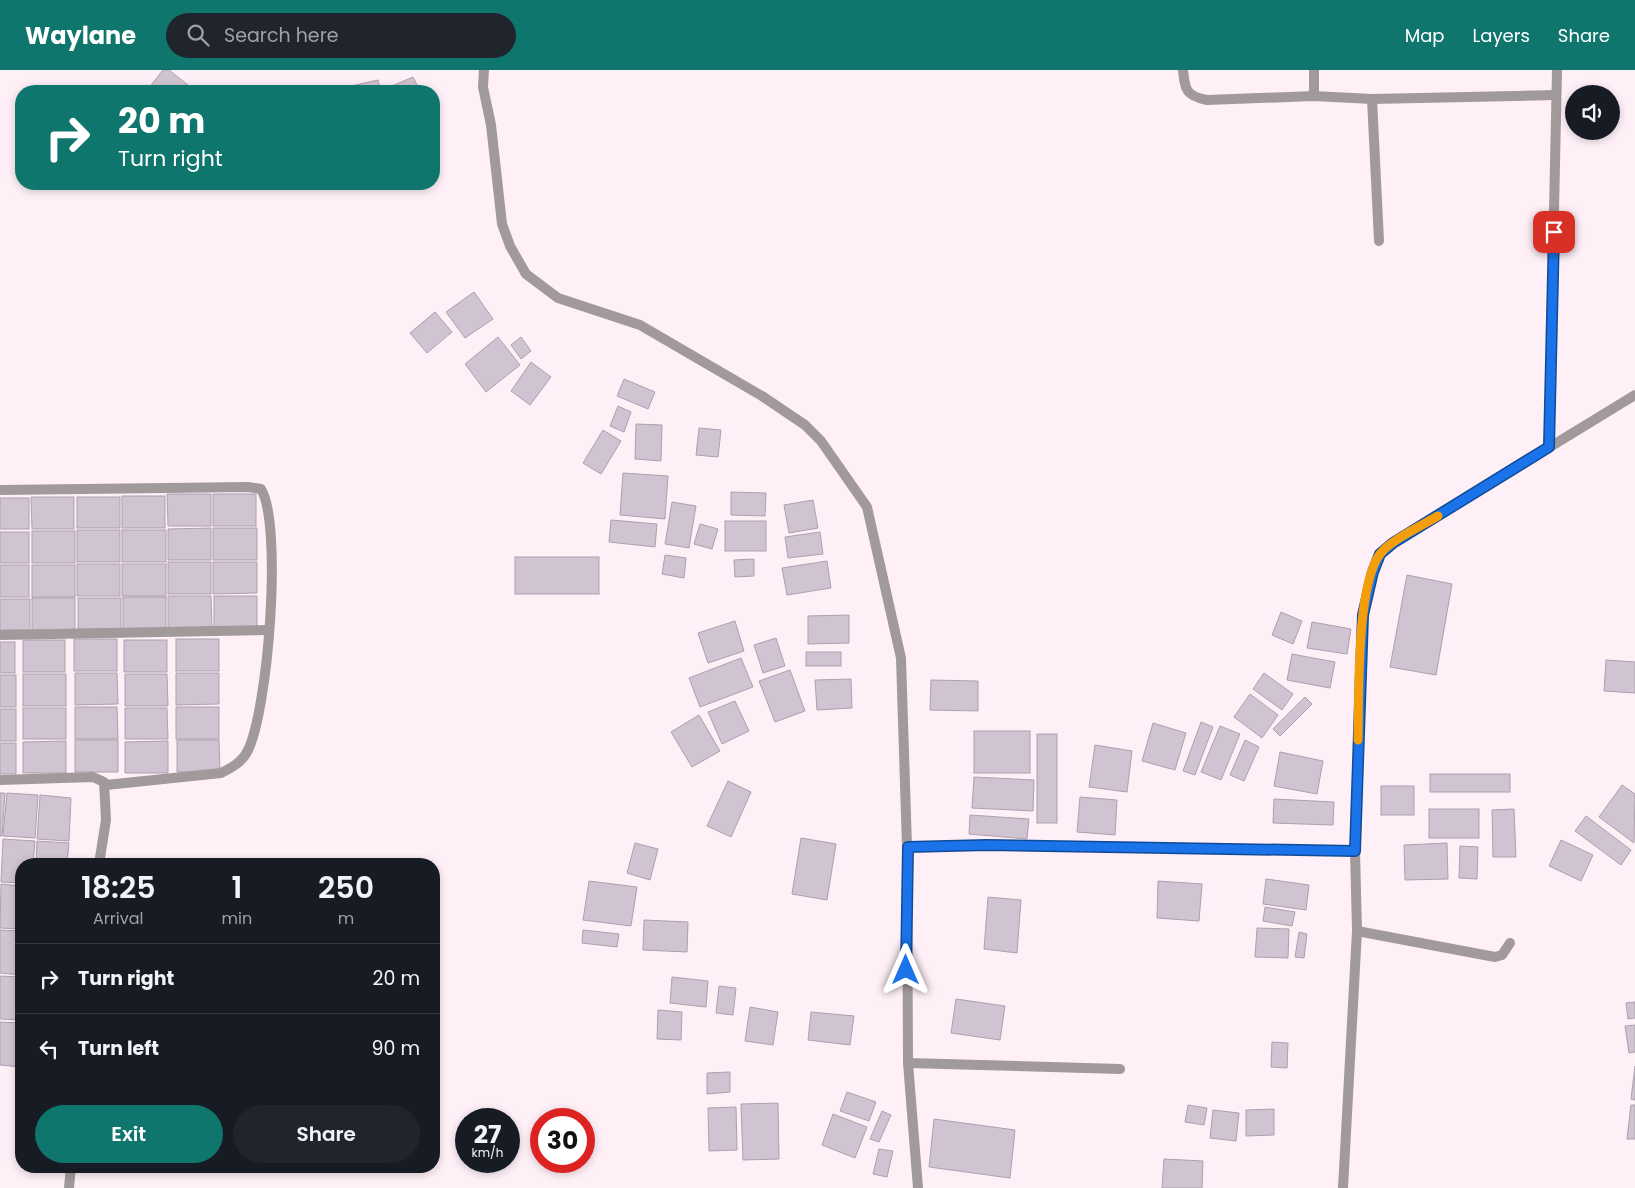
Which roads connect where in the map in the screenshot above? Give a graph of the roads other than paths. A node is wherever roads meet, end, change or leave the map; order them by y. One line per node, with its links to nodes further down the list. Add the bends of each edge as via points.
1 (484, 70): 16 (street, via 483,87 502,224 526,274 558,298 640,325 762,396 805,425 821,441 866,507 901,658)
2 (1183, 70): 6 (street, via 1187,91 1194,98)
3 (1314, 70): 6 (street)
4 (1556, 70): 5 (street)
5 (1556, 95): 7 (street); 10 (street)
6 (1314, 96): 7 (street)
7 (1372, 99): 8 (street)
8 (1379, 241)
9 (1635, 395): 10 (street)
10 (1549, 447): 17 (street, via 1380,554 1363,615)
11 (0, 490): 12 (street, via 261,489 270,509)
12 (269, 630): 13 (street); 15 (street, via 268,660 255,732 246,754 236,766 221,773)
13 (0, 635)
14 (0, 780): 15 (street, via 93,778)
15 (106, 785): 18 (street, via 106,820)
16 (908, 847): 17 (street, via 987,845); 21 (street)
17 (1355, 851): 19 (street)
18 (100, 858)
19 (1357, 931): 20 (street, via 1495,957 1502,955); 26 (street)
20 (1510, 942)
21 (908, 1063): 22 (street); 25 (street)
22 (1120, 1069)
23 (70, 1173): 24 (street)
24 (69, 1188)
25 (918, 1188)
26 (1343, 1188)

